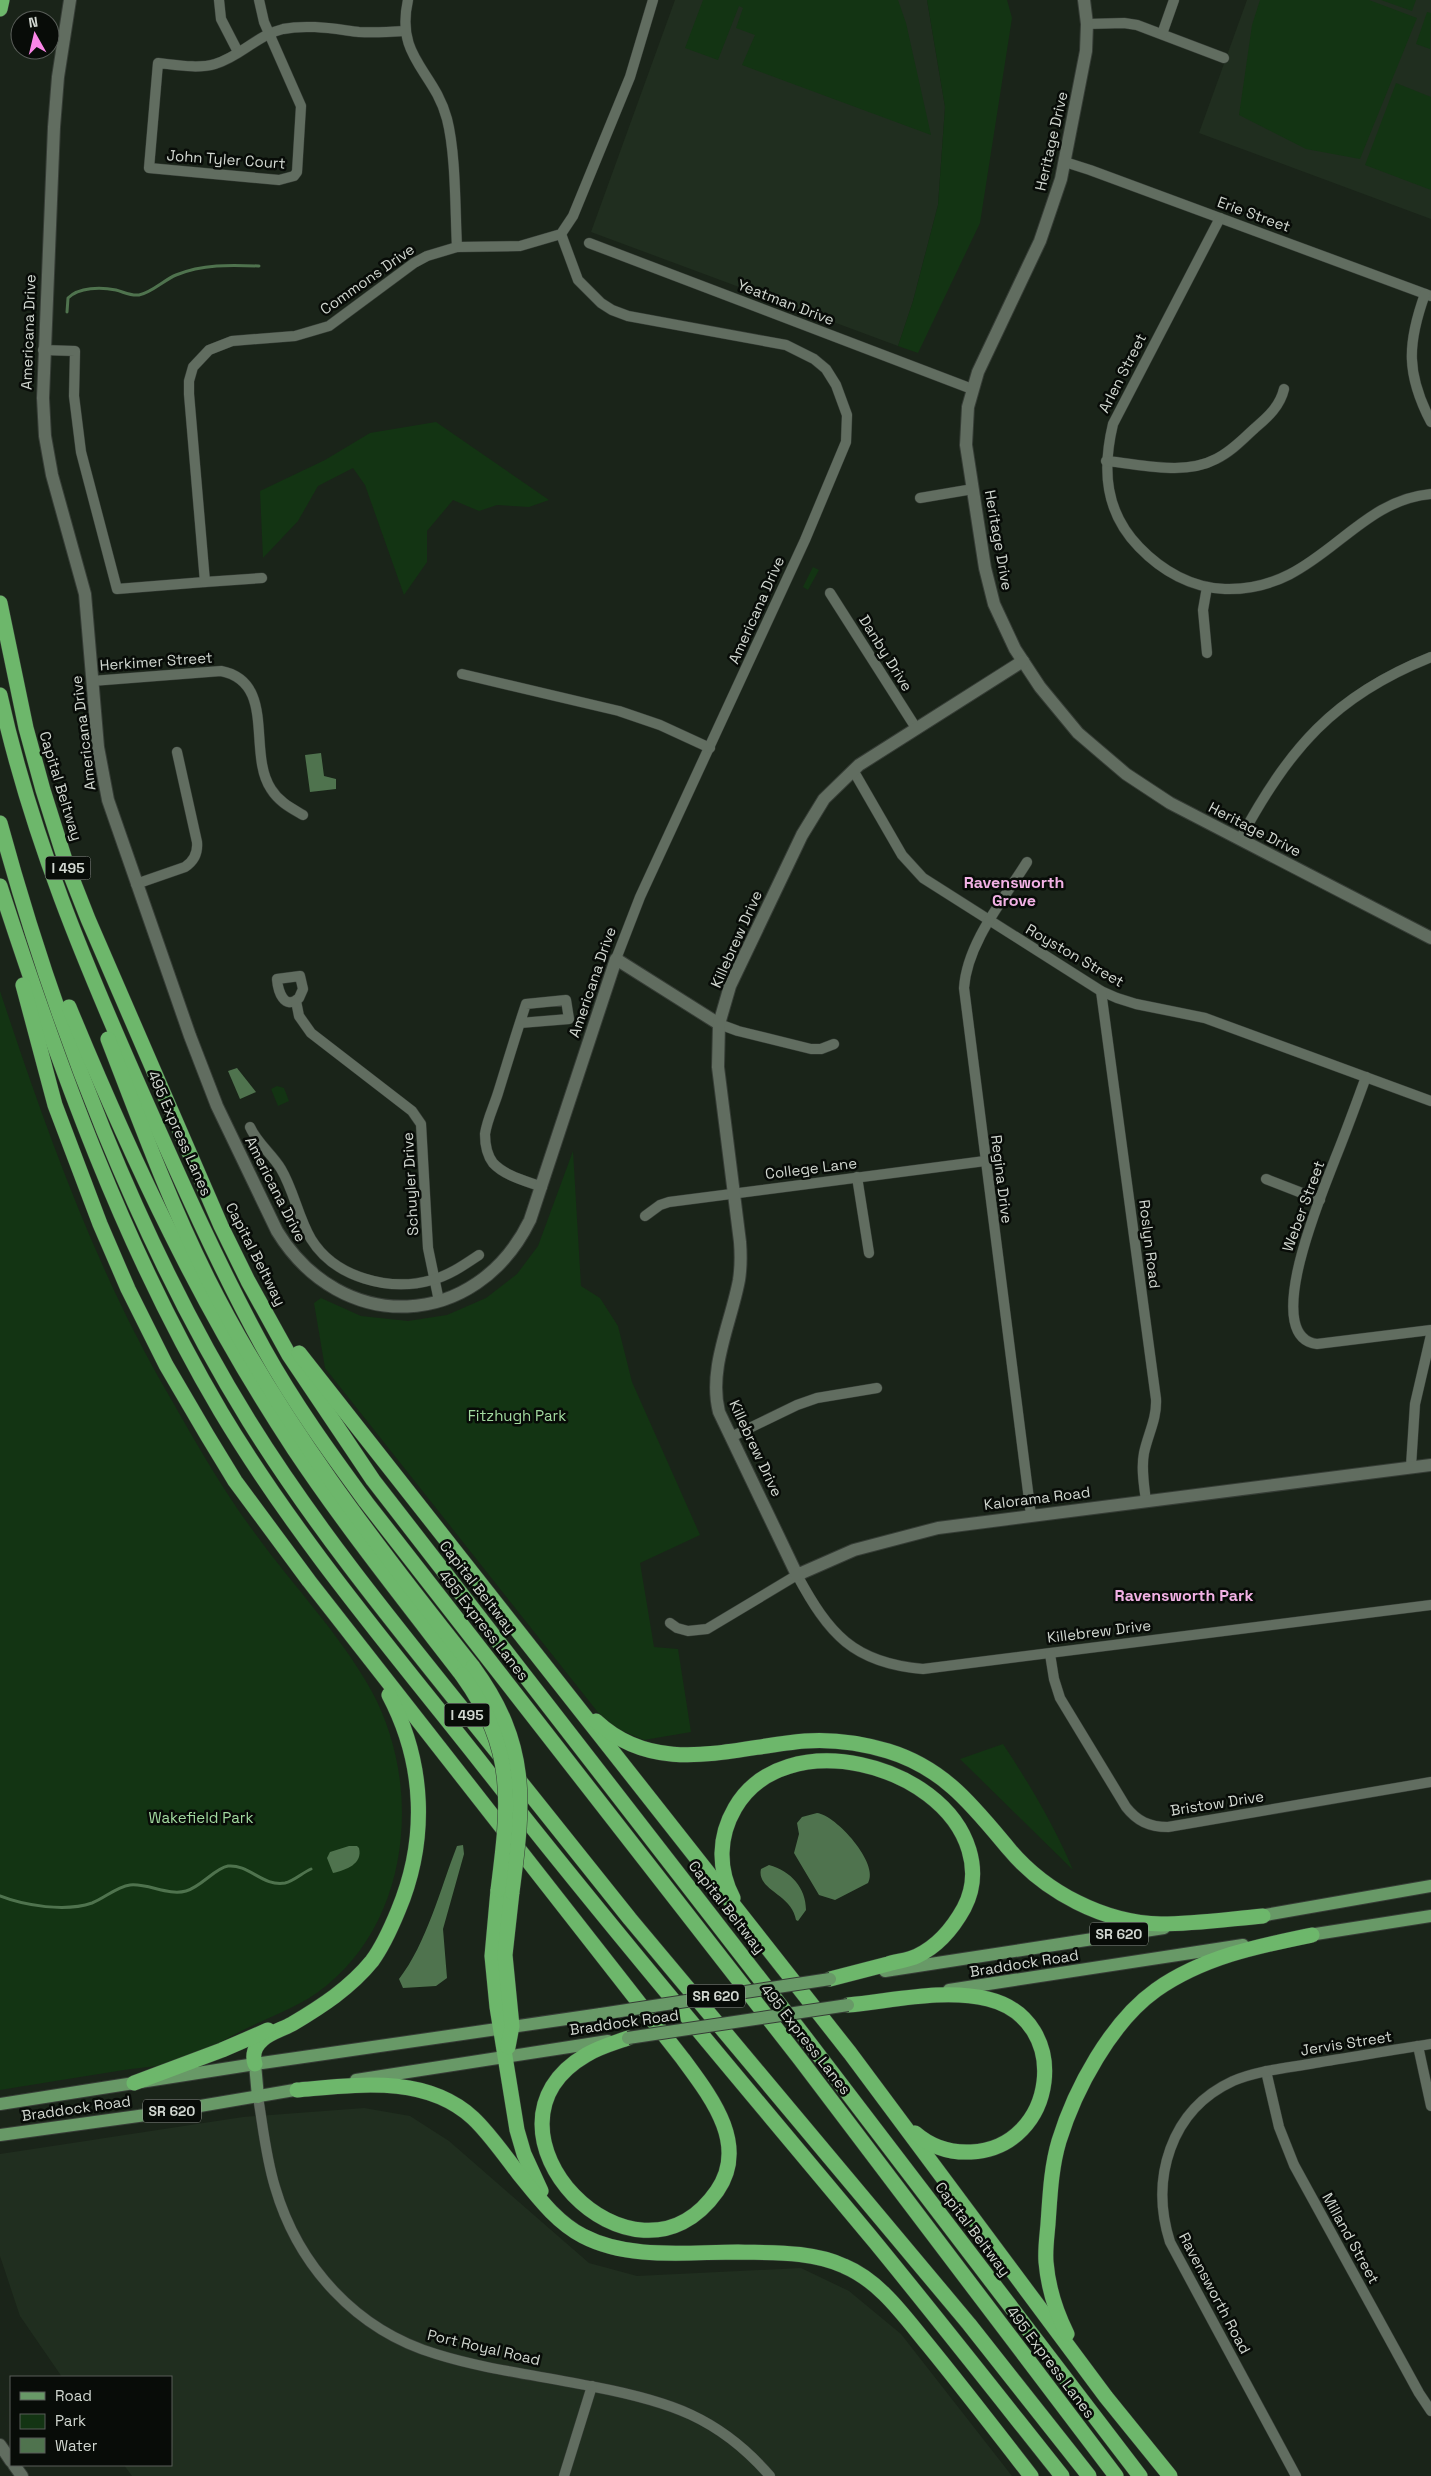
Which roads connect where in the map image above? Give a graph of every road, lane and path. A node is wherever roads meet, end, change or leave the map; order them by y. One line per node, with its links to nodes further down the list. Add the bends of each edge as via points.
1 (2, 0): 9 (highway)
2 (70, 0): 22 (street, Americana Drive, via 54,127)
3 (218, 0): 14 (street, via 221,19)
4 (259, 0): 12 (street, John Tyler Court)
5 (408, 0): 11 (street)
6 (653, 0): 18 (street, via 630,77 573,216)
7 (1084, 0): 10 (street, Heritage Drive)
8 (1174, 0): 13 (street)
9 (0, 9)
10 (1087, 24): 13 (street, via 1124,23); 16 (street, Heritage Drive, via 1084,60)
11 (405, 31): 12 (street, via 361,32 310,27); 20 (street, via 414,58 437,95 447,119)
12 (269, 33): 14 (street); 14 (street, John Tyler Court, via 301,106 298,165 294,176 279,180 149,168 158,62 207,66)
13 (1162, 34): 15 (street)
14 (238, 52)
15 (1224, 58)
16 (1065, 162): 17 (street, Erie Street); 23 (street, Heritage Drive, via 1040,241)
17 (1220, 218): 21 (street, Erie Street); 26 (street, Arlen Street, via 1117,411)
18 (561, 234): 20 (street, Commons Drive, via 520,246); 42 (street, Americana Drive, via 578,280 606,307 628,316 800,350 826,369 844,402 848,430 842,453)
19 (589, 243): 23 (street, Yeatman Drive)
20 (457, 248): 31 (street, Commons Drive, via 441,250 414,263 329,326 295,336 232,341 209,350 193,367 189,394)
21 (1428, 295): 25 (street, via 1413,333 1411,366 1419,400)
22 (43, 350): 31 (street, via 75,351 74,396 81,452 117,589); 39 (street, Americana Drive, via 45,436 52,475 85,594)
23 (972, 389): 27 (street, Heritage Drive, via 966,426)
24 (1284, 389): 26 (street, via 1272,413 1231,450 1206,464 1180,468)
25 (1431, 422)
26 (1106, 461): 32 (street, Arlen Street, via 1112,505 1128,535 1164,569)
27 (973, 489): 29 (street); 37 (street, Heritage Drive, via 994,604)
28 (1431, 494): 32 (street, Arlen Street, via 1411,497 1380,511 1286,578 1253,588)
29 (920, 498)
30 (262, 578): 31 (street)
31 (205, 582)
32 (1207, 587): 35 (street, via 1203,610)
33 (830, 593): 41 (street, Danby Drive)
34 (0, 604): 73 (highway, Capital Beltway / I 495, via 26,728 66,863 170,1112)
35 (1207, 653)
36 (1431, 657): 47 (street, via 1373,685 1314,731 1279,772)
37 (1023, 661): 41 (street, Killebrew Drive); 47 (street, Heritage Drive, via 1059,711 1102,755 1140,784)
38 (462, 674): 42 (street, via 633,715)
39 (92, 681): 45 (street, Herkimer Street, via 221,671 238,676 249,687 256,702 265,778 281,802); 51 (street, Americana Drive, via 102,774)
40 (0, 695): 48 (highway, 495 Express Lanes / I 495, via 16,762)
41 (916, 728): 44 (street, Killebrew Drive)
42 (710, 748): 55 (street, Americana Drive, via 640,897)
43 (177, 752): 51 (street, via 197,842 196,853 185,868)
44 (853, 770): 53 (street, Royston Street, via 891,838 913,868 935,888); 59 (street, Killebrew Drive, via 824,799 802,835 730,986)
45 (304, 815)
46 (0, 823): 49 (highway, I 495)
47 (1240, 839): 54 (street, Heritage Drive)
48 (42, 846): 89 (highway, via 83,975 158,1167 208,1278 280,1403 337,1491); 125 (highway, 495 Express Lanes / I 495, via 62,906 216,1257 265,1351 306,1417 366,1502 800,2059)
49 (8, 854): 89 (highway, via 116,1119 166,1227 224,1335 295,1450 365,1548); 124 (highway, I 495, via 65,1025 126,1180 202,1341 274,1460 368,1588 579,1856 969,2324)
50 (1027, 862): 53 (street, Regina Drive)
51 (136, 884): 75 (street, Americana Drive, via 218,1106 287,1248 326,1286 359,1300 398,1306)
52 (0, 888): 87 (highway, via 52,1098 128,1289 166,1365 235,1481); 123 (highway, I 495, via 59,1061 114,1199 185,1348 242,1446 319,1554 540,1838 877,2244)
53 (990, 922): 56 (street, Royston Street); 64 (street, Regina Drive, via 968,960 964,988)
54 (1431, 938)
55 (616, 959): 59 (street); 67 (street, Americana Drive)
56 (1101, 991): 61 (street, Royston Street, via 1136,1004 1205,1018); 82 (street, Roslyn Road, via 1156,1399 1154,1423 1144,1453)
57 (296, 1001): 74 (street, Schuyler Drive, via 299,1016 311,1033 412,1111 421,1124 428,1248)
58 (520, 1023): 58 (street, via 526,1004 566,1000 569,1019); 67 (street, via 486,1128 486,1146 489,1156 506,1173)
59 (720, 1024): 60 (street, via 811,1049); 68 (street, Killebrew Drive, via 718,1067)
60 (834, 1044)
61 (1366, 1077): 62 (street, Royston Street); 69 (street, Weber Street)
62 (1431, 1101)
63 (250, 1126): 74 (street, via 280,1168 303,1224 317,1248 328,1259 357,1276 376,1281 410,1284)
64 (985, 1161): 65 (street, College Lane); 83 (street, Regina Drive)
65 (857, 1178): 68 (street, College Lane); 71 (street)
66 (1266, 1179): 69 (street)
67 (542, 1187): 75 (street, Americana Drive, via 524,1233 504,1261 477,1284)
68 (734, 1193): 70 (street, College Lane, via 669,1202); 79 (street, Killebrew Drive, via 741,1261 715,1389 719,1412)
69 (1320, 1200): 76 (street, Weber Street, via 1297,1269 1294,1308 1299,1335 1316,1344)
70 (645, 1216)
71 (869, 1253)
72 (479, 1256): 74 (street)
73 (248, 1280): 90 (highway, via 346,1416); 126 (highway, Capital Beltway / I 495, via 294,1363 373,1480 792,2020)
74 (434, 1280): 75 (street, Schuyler Drive)
75 (438, 1301)
76 (1431, 1330)
77 (1431, 1335): 81 (street, via 1415,1404)
78 (877, 1388): 79 (street, via 810,1400)
79 (731, 1437): 84 (street, Killebrew Drive)
80 (1431, 1465): 81 (street, Kalorama Road)
81 (1410, 1466): 82 (street, Kalorama Road)
82 (1146, 1501): 83 (street, Kalorama Road)
83 (1031, 1516): 84 (street, Kalorama Road, via 909,1534 854,1550)
84 (797, 1575): 86 (street, Kalorama Road, via 707,1629 688,1632); 88 (street, Killebrew Drive, via 815,1609 833,1631 856,1650 886,1663 935,1669)
85 (1431, 1605): 88 (street, Killebrew Drive)
86 (670, 1623)
87 (349, 1632): 99 (highway, via 398,1711 417,1779 419,1831 404,1898 373,1959 352,1983); 101 (highway, via 582,1928 715,2105 728,2137 730,2153 721,2185 699,2213 674,2227 661,2230 633,2230 617,2225 589,2208 557,2176 543,2141 545,2106 561,2076 586,2055)
88 (1050, 1654): 91 (street, Bristow Drive, via 1060,1698 1126,1807 1147,1824 1168,1827)
89 (467, 1671): 100 (highway, bridge, via 494,1734 506,1781 505,1891 492,1966)
90 (564, 1690): 93 (highway, via 612,1734 633,1745 667,1755 695,1756 828,1740 868,1746 908,1758 960,1792 1011,1851 1045,1882 1074,1900 1113,1917 1161,1924); 95 (highway)
91 (1431, 1782)
92 (1431, 1886): 93 (main road, Braddock Road / SR 620)
93 (1263, 1916): 97 (main road, Braddock Road / SR 620, via 1097,1937)
94 (1431, 1916): 96 (main road, Braddock Road / SR 620)
95 (749, 1928): 97 (highway, via 729,1889 721,1854 733,1810 759,1781 796,1766 829,1762 877,1768 924,1791 953,1817 966,1842 973,1878 968,1900 946,1935 916,1956); 112 (highway)
96 (1312, 1935): 98 (main road, Braddock Road / SR 620); 116 (highway, via 1220,1957 1155,1991 1113,2034 1089,2073 1066,2123 1055,2158 1049,2194 1048,2277 1063,2327)
97 (830, 1979): 100 (main road, Braddock Road / SR 620, bridge)
98 (848, 2006): 101 (main road, Braddock Road / SR 620, bridge); 112 (highway, via 976,1996 1009,2007 1036,2035 1045,2068 1043,2092 1024,2128 1006,2142 974,2152 944,2150 926,2142)
99 (307, 2015): 105 (highway, via 263,2038 254,2054); 107 (highway)
100 (506, 2027): 104 (highway); 105 (main road, Braddock Road / SR 620)
101 (628, 2038): 104 (main road, Braddock Road / SR 620)
102 (1431, 2044): 103 (street, Jervis Street)
103 (1418, 2046): 106 (street, Jervis Street); 111 (street)
104 (506, 2056): 108 (main road, Braddock Road / SR 620); 114 (highway, via 517,2130 524,2154 544,2197)
105 (255, 2064): 107 (main road, Braddock Road / SR 620); 109 (main road)
106 (1266, 2071): 117 (street, Milland Street, via 1279,2127 1294,2165 1418,2393); 128 (street, Ravensworth Road, via 1219,2089 1182,2125 1167,2157 1161,2190 1162,2208 1164,2225 1175,2253)
107 (134, 2083): 110 (main road, Braddock Road / SR 620)
108 (297, 2090): 109 (main road, Braddock Road / SR 620); 114 (highway, via 379,2085 405,2087 443,2097 473,2118 533,2192)
109 (258, 2097): 113 (main road, Braddock Road / SR 620); 115 (street, Port Royal Road, via 268,2163 284,2212 298,2242 320,2276 352,2310 392,2336 433,2353)
110 (0, 2104)
111 (1431, 2106)
112 (894, 2112): 116 (highway)
113 (0, 2135)
114 (567, 2226): 122 (highway, via 616,2248 664,2252 789,2253 827,2259 859,2273 888,2298)
115 (592, 2386): 120 (street); 121 (street, Port Royal Road, via 663,2402 694,2415 724,2433)
116 (1106, 2397): 127 (highway)
117 (1431, 2411)
118 (0, 2445): 119 (street)
119 (10, 2459)
120 (564, 2476)
121 (770, 2476)
122 (1031, 2476)
123 (1062, 2476)
124 (1089, 2476)
125 (1116, 2476)
126 (1140, 2476)
127 (1170, 2476)
128 (1296, 2476)

